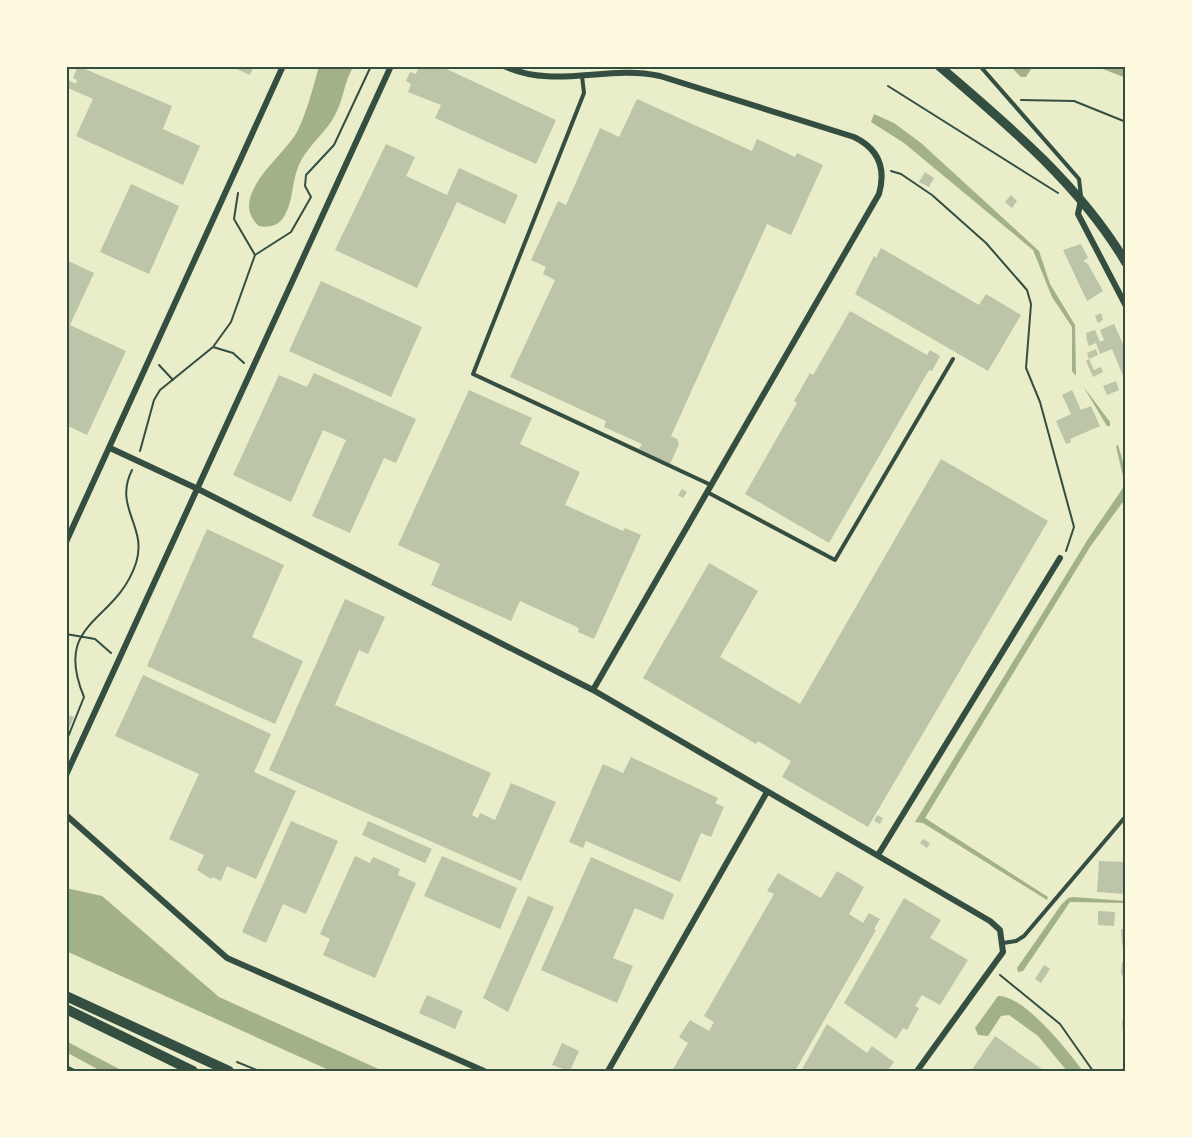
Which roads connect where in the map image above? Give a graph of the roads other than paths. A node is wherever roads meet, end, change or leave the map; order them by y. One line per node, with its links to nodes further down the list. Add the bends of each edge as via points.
1 (283, 66): 11 (street)
2 (391, 66): 13 (street)
3 (504, 66): 6 (street, via 533,76)
4 (939, 66): 7 (street, via 987,106)
5 (980, 66): 7 (lane, via 1079,179)
6 (582, 76): 12 (lane, via 584,93 473,374); 12 (street, via 629,71 660,76 854,137 871,147 882,168 879,194)
7 (1082, 200): 8 (street); 9 (street, via 1078,214)
8 (1126, 264)
9 (1126, 306)
10 (953, 359): 14 (lane, via 835,560)
11 (110, 448): 13 (street); 15 (street)
12 (711, 485): 14 (street)
13 (198, 489): 17 (street); 18 (street)
14 (707, 492): 17 (street)
15 (66, 543)
16 (1060, 558): 22 (street)
17 (593, 690): 19 (street)
18 (66, 775)
19 (767, 792): 22 (street); 29 (street)
20 (66, 815): 28 (street, via 227,958)
21 (1126, 816): 23 (lane, via 1024,936)
22 (878, 855): 23 (street, via 990,921 1000,930)
23 (1003, 943): 30 (street, via 1003,952)
24 (66, 996): 27 (main road)
25 (66, 1009): 26 (main road)
26 (193, 1071)
27 (229, 1071)
28 (484, 1071)
29 (608, 1071)
30 (917, 1071)

